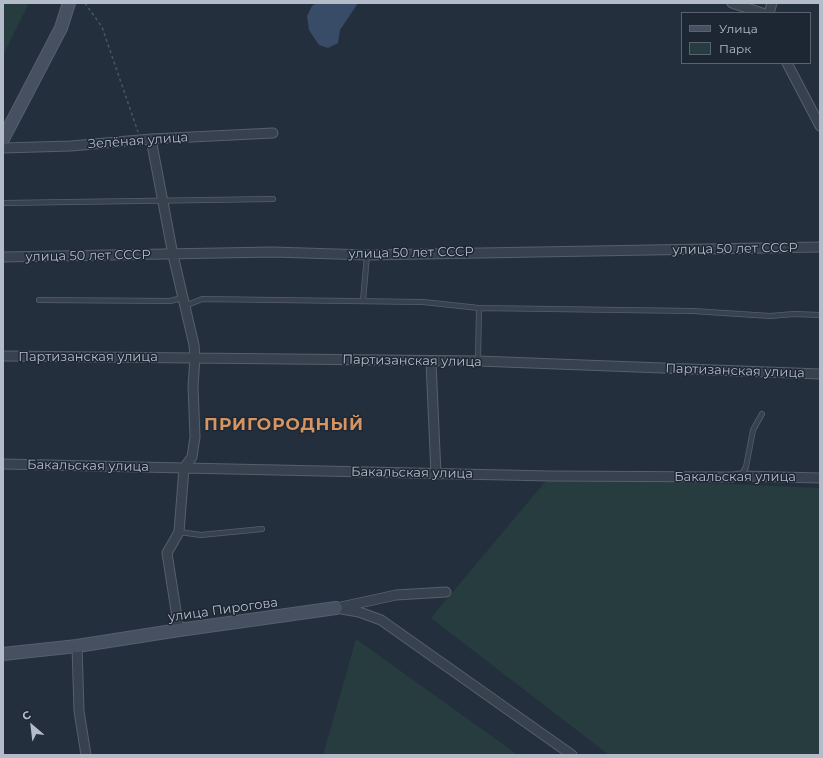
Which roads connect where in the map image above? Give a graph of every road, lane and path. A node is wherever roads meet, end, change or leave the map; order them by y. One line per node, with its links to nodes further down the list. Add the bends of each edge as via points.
1 (70, 3): 8 (street, via 61,28)
2 (85, 3): 10 (path, via 102,27)
3 (732, 3): 4 (street)
4 (759, 12)
5 (788, 64): 6 (street)
6 (820, 126)
7 (273, 132): 9 (street, Зелёная улица)
8 (3, 139)
9 (151, 139): 10 (street, Зелёная улица); 13 (street)
10 (141, 140): 11 (street, Зелёная улица)
11 (3, 148)
12 (273, 199): 13 (lane)
13 (163, 201): 14 (lane); 16 (street)
14 (3, 203)
15 (820, 247): 17 (street, улица 50 лет СССР)
16 (173, 255): 17 (street, улица 50 лет СССР, via 273,252); 18 (street, улица 50 лет СССР); 20 (street)
17 (367, 255): 21 (lane)
18 (3, 257)
19 (40, 300): 20 (lane)
20 (183, 302): 21 (lane, via 202,299); 25 (street)
21 (363, 302): 22 (lane, via 423,302)
22 (479, 308): 23 (lane, via 693,311 770,316); 26 (lane)
23 (820, 314)
24 (3, 356): 25 (street, Партизанская улица)
25 (195, 358): 27 (street, Партизанская улица); 31 (street, via 195,437 192,457)
26 (478, 361): 27 (street, Партизанская улица); 28 (street, Партизанская улица)
27 (431, 362): 32 (street)
28 (820, 374)
29 (762, 414): 33 (lane, via 753,430 746,467)
30 (3, 464): 31 (street, Бакальская улица)
31 (184, 468): 32 (street, Бакальская улица); 36 (street)
32 (436, 474): 33 (street, Бакальская улица)
33 (741, 476): 34 (street, Бакальская улица)
34 (820, 478)
35 (262, 529): 36 (lane, via 201,535)
36 (179, 532): 39 (street, via 167,553)
37 (446, 592): 38 (street, улица Пирогова, via 396,595)
38 (336, 608): 39 (street, улица Пирогова); 43 (street, via 359,612 381,620)
39 (179, 630): 40 (street, улица Пирогова)
40 (77, 646): 41 (street, улица Пирогова); 42 (street, via 79,711)
41 (3, 654)
42 (86, 755)
43 (572, 755)

